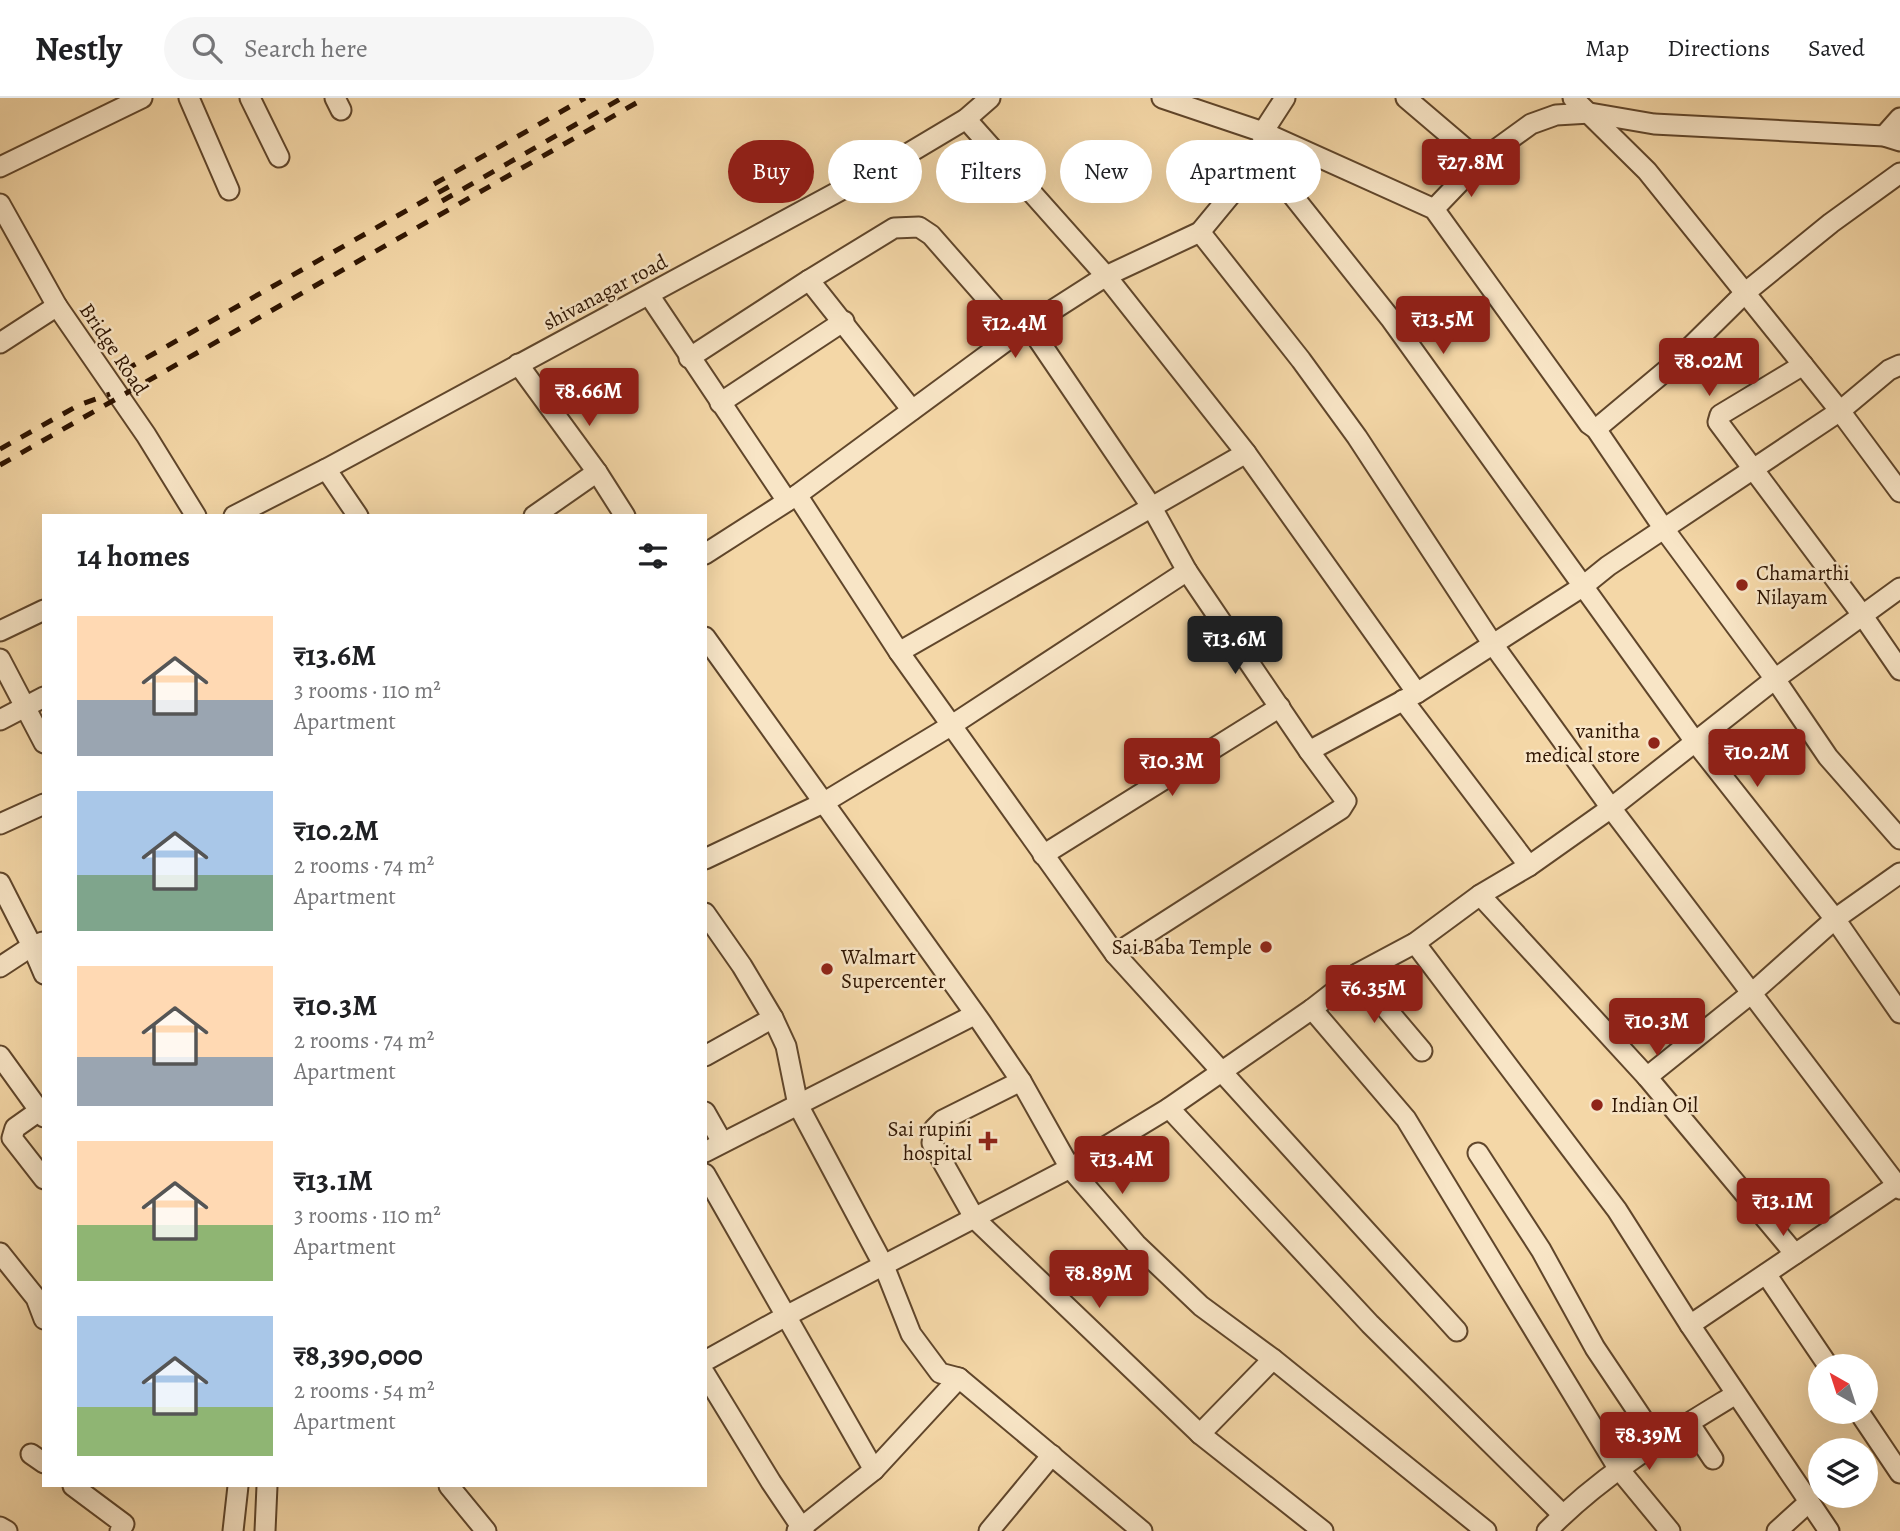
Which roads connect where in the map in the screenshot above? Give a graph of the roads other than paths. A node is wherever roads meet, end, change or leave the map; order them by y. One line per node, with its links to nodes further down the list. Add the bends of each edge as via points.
1 (142, 98): 17 (street)
2 (189, 98): 19 (street)
3 (250, 98): 15 (street)
4 (990, 98): 11 (street, shivanagar road)
5 (1162, 98): 12 (street)
6 (1285, 98): 12 (street)
7 (1406, 98): 16 (street)
8 (1573, 98): 9 (street)
9 (1590, 113): 13 (street, via 1654,124); 16 (street, via 1556,115 1531,124); 27 (street, via 1647,171)
10 (1900, 118): 13 (street)
11 (966, 119): 25 (street); 28 (street, shivanagar road)
12 (1263, 132): 14 (street); 23 (street)
13 (1892, 139)
14 (1263, 140)
15 (279, 157)
16 (1480, 161): 23 (street)
17 (0, 167)
18 (1900, 173): 27 (street)
19 (229, 190)
20 (1224, 203): 24 (street)
21 (1299, 203): 56 (street, via 1390,317)
22 (1, 208): 29 (street, Bridge Road)
23 (1434, 209): 40 (street)
24 (1200, 232): 25 (street); 62 (street, via 1357,437)
25 (1106, 276): 31 (street); 41 (street)
26 (809, 280): 30 (street); 31 (street, via 894,228 919,227); 33 (street)
27 (1746, 292): 35 (street); 40 (street, via 1669,368)
28 (649, 295): 33 (street); 34 (street, shivanagar road)
29 (57, 306): 32 (street); 48 (street, Bridge Road)
30 (844, 321): 37 (street); 38 (street)
31 (1023, 329): 38 (street); 47 (street)
32 (0, 343)
33 (689, 358): 37 (street)
34 (518, 364): 43 (street, shivanagar road); 44 (street)
35 (1803, 365): 39 (street); 42 (street, via 1720,415 1718,422)
36 (1900, 365): 39 (street)
37 (720, 403): 46 (street)
38 (912, 410): 46 (street)
39 (1840, 411): 42 (street); 45 (street)
40 (1597, 429): 53 (street)
41 (1246, 453): 47 (street); 67 (street)
42 (1751, 468): 53 (street); 59 (street)
43 (326, 469): 49 (street, shivanagar road); 50 (street)
44 (597, 472): 51 (street); 52 (street)
45 (1900, 492)
46 (792, 498): 54 (street); 63 (street)
47 (1151, 506): 55 (street); 63 (street)
48 (195, 514)
49 (238, 514)
50 (357, 514)
51 (537, 514)
52 (624, 514)
53 (1664, 528): 56 (street); 66 (street)
54 (707, 553)
55 (1187, 571): 70 (street); 72 (street)
56 (1582, 587): 62 (street); 74 (street)
57 (1900, 588): 59 (street)
58 (42, 611): 60 (street)
59 (1863, 616): 65 (street); 66 (street)
60 (0, 631)
61 (707, 640): 76 (street)
62 (1493, 643): 67 (street); 78 (street)
63 (899, 652): 72 (street)
64 (0, 659): 69 (street)
65 (1900, 670)
66 (1775, 679): 74 (street); 80 (street, via 1828,757)
67 (1410, 697): 75 (street); 83 (street)
68 (42, 698): 69 (street)
69 (25, 707): 71 (street); 73 (street)
70 (1280, 707): 75 (street); 81 (street)
71 (0, 720)
72 (951, 725): 76 (street); 81 (street)
73 (42, 739)
74 (1696, 743): 78 (street); 88 (street)
75 (1309, 751): 91 (street, via 1346,801 1341,809)
76 (823, 803): 82 (street); 98 (street)
77 (42, 805): 79 (street)
78 (1611, 808): 83 (street); 95 (street)
79 (0, 824)
80 (1900, 839)
81 (1043, 855): 91 (street)
82 (707, 858)
83 (1529, 866): 86 (street)
84 (1900, 873): 88 (street)
85 (0, 883): 90 (street)
86 (1480, 895): 89 (street); 104 (street)
87 (707, 916): 99 (street)
88 (1835, 919): 95 (street); 97 (street)
89 (1415, 943): 94 (street); 123 (street, via 1618,1210)
90 (38, 944): 92 (street); 93 (street)
91 (1115, 954): 103 (street)
92 (42, 964)
93 (0, 967)
94 (1357, 974): 96 (street); 100 (street)
95 (1753, 992): 104 (street); 115 (street)
96 (1312, 1009): 103 (street); 137 (street, via 1406,1119)
97 (1900, 1013)
98 (974, 1015): 105 (street); 106 (street)
99 (773, 1018): 101 (street); 106 (street, via 786,1046)
100 (1422, 1051)
101 (707, 1055)
102 (0, 1056): 108 (street)
103 (1221, 1071): 107 (street); 124 (street)
104 (1647, 1077): 118 (street)
105 (1021, 1082): 112 (street); 116 (street, via 943,1120 934,1129 932,1143)
106 (797, 1105): 110 (street); 119 (street)
107 (1169, 1108): 112 (street); 147 (street, via 1370,1324)
108 (41, 1114): 113 (street, via 15,1128 12,1138)
109 (707, 1120): 110 (street)
110 (714, 1147)
111 (1478, 1153): 134 (street, via 1541,1250 1595,1348)
112 (1070, 1168): 116 (street); 126 (street, via 1154,1262 1201,1306)
113 (42, 1176)
114 (707, 1178): 122 (street)
115 (1899, 1186): 118 (street)
116 (975, 1219): 119 (street); 133 (street)
117 (0, 1253): 121 (street)
118 (1795, 1254): 120 (street)
119 (884, 1266): 122 (street); 129 (street, via 911,1334 940,1373)
120 (1766, 1274): 123 (street); 125 (street)
121 (40, 1296)
122 (786, 1317): 127 (street); 138 (street)
123 (1690, 1325): 130 (street)
124 (1457, 1331)
125 (1820, 1354)
126 (1273, 1359): 133 (street); 158 (street)
127 (707, 1361)
128 (707, 1377): 149 (street)
129 (959, 1378): 135 (street); 138 (street)
130 (1736, 1394): 131 (street); 144 (street)
131 (1689, 1423): 134 (street); 136 (street)
132 (1867, 1424): 139 (street)
133 (1200, 1434): 157 (street)
134 (1658, 1442): 137 (street)
135 (1052, 1455): 155 (street); 156 (street)
136 (1713, 1459)
137 (1618, 1468): 147 (street); 160 (street)
138 (874, 1470): 149 (street)
139 (1900, 1473)
140 (74, 1487): 151 (street, via 124,1524)
141 (237, 1487): 152 (street)
142 (267, 1487): 153 (street)
143 (450, 1487): 154 (street)
144 (1808, 1501)
145 (1808, 1503): 161 (street)
146 (1813, 1508): 162 (street)
147 (1563, 1515): 159 (street)
148 (0, 1527): 150 (street)
149 (801, 1530)
150 (7, 1531)
151 (120, 1531)
152 (233, 1531)
153 (265, 1531)
154 (486, 1531)
155 (989, 1531)
156 (1142, 1531)
157 (1323, 1531)
158 (1486, 1531)
159 (1547, 1531)
160 (1670, 1531)
161 (1777, 1531)
162 (1829, 1531)

